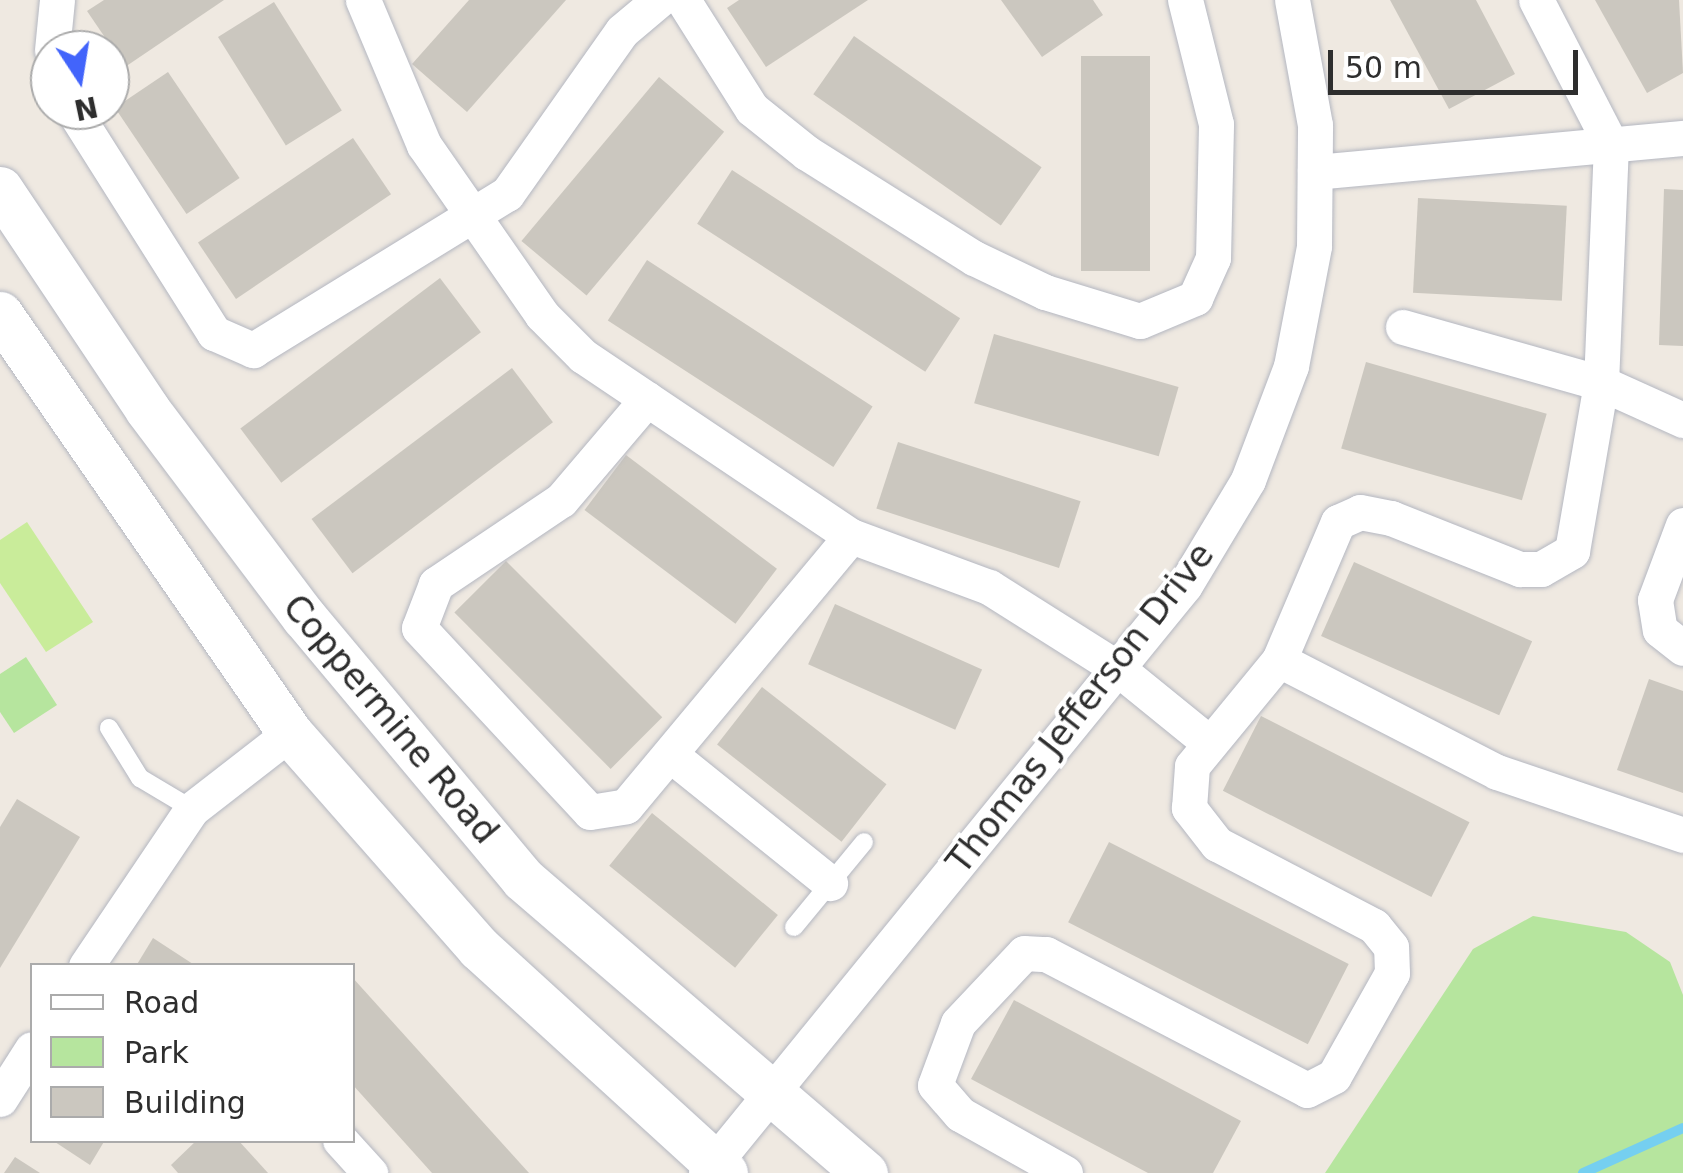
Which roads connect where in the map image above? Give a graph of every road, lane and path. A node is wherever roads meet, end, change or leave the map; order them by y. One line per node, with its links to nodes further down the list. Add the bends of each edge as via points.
1 (57, 0): 8 (street)
2 (363, 0): 14 (street, via 424,146)
3 (659, 0): 14 (street, via 622,30 528,174)
4 (683, 0): 5 (street, via 752,108 807,153 986,264 1140,321 1195,298 1216,234 1216,124)
5 (1185, 0)
6 (1292, 0): 12 (street, Thomas Jefferson Drive)
7 (1536, 0): 11 (street)
8 (54, 30)
9 (86, 130): 14 (street, via 230,348 270,344)
10 (1683, 138): 11 (street)
11 (1611, 146): 12 (street); 17 (street)
12 (1315, 172): 24 (street, Thomas Jefferson Drive, via 1305,305 1272,424 1186,585)
13 (0, 189): 36 (street, Coppermine Road, via 147,409 304,618 512,865 604,957)
14 (471, 216): 18 (street, via 542,315)
15 (0, 314): 26 (street)
16 (1403, 327): 17 (street)
17 (1601, 383): 19 (street); 23 (street, via 1580,530 1562,561 1520,568 1360,512 1329,534)
18 (647, 398): 21 (street); 28 (street, via 561,500 436,584 420,628 590,812 626,806)
19 (1683, 420)
20 (1683, 525): 22 (street, via 1655,600 1660,630)
21 (851, 536): 24 (street, via 989,586); 28 (street)
22 (1683, 648)
23 (1279, 660): 27 (street); 30 (street, via 1497,772)
24 (1117, 668): 27 (street); 36 (street, Thomas Jefferson Drive)
25 (109, 728): 29 (lane, via 140,778)
26 (290, 733): 29 (street); 39 (street, via 479,948)
27 (1208, 742): 42 (street, via 1187,788 1197,828 1374,926 1391,947 1392,973 1334,1076 1306,1090 1046,954 1024,953 958,1023 935,1085 960,1114)
28 (672, 756): 32 (street)
29 (192, 809): 34 (street)
30 (1683, 835)
31 (864, 842): 32 (lane)
32 (830, 883): 33 (lane)
33 (794, 927)
34 (88, 963)
35 (30, 1051): 37 (street)
36 (768, 1093): 39 (street, Thomas Jefferson Drive); 41 (street, Coppermine Road)
37 (0, 1099)
38 (343, 1143): 40 (street)
39 (714, 1170)
40 (370, 1173)
41 (866, 1173)
42 (1065, 1173)

